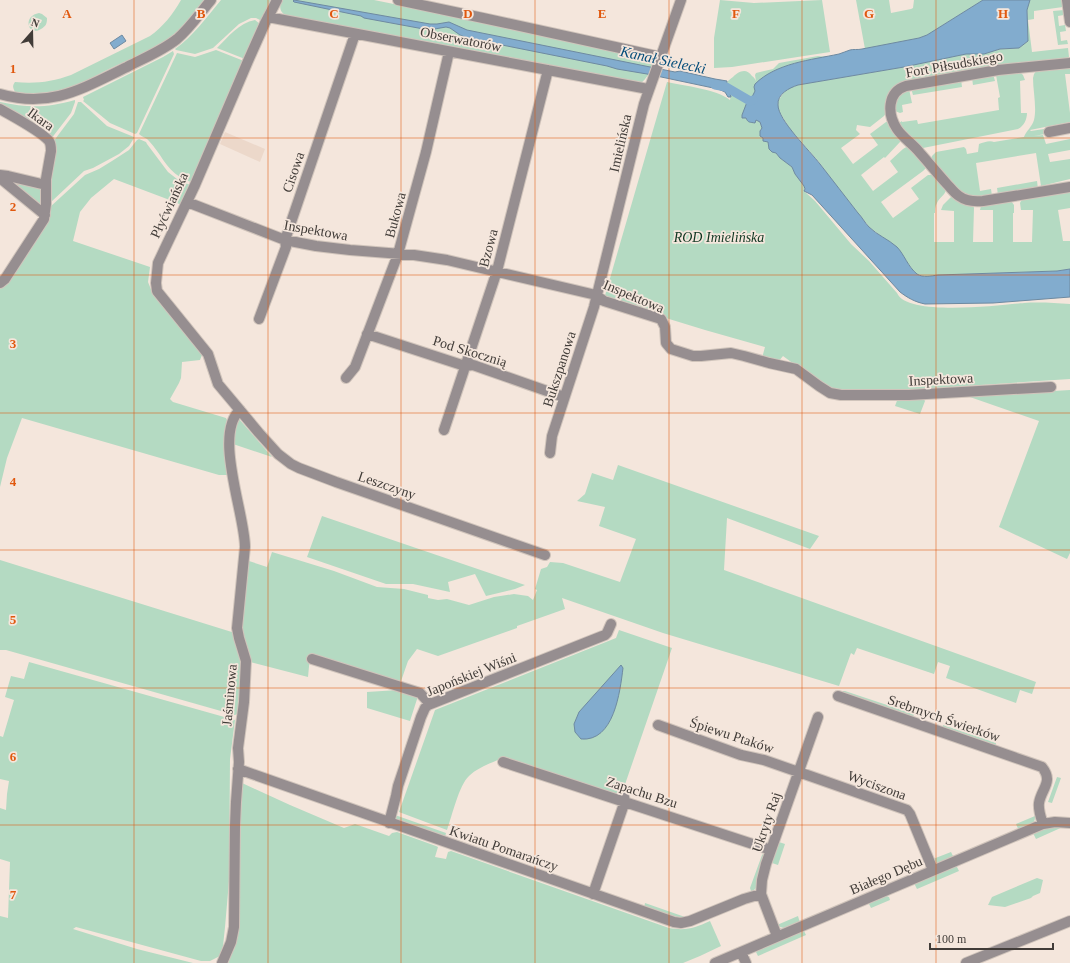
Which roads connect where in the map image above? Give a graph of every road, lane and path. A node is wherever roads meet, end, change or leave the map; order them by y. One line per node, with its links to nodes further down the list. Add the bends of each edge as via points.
1 (211, 0): 14 (street, via 192,25 169,45 78,91 39,99)
2 (277, 0): 6 (street, Płyćwiańska)
3 (398, 0): 10 (street, Obserwatorów, via 483,18)
4 (681, 0): 10 (street, Imielińska)
5 (1067, 0): 7 (street)
6 (268, 17): 8 (street, Obserwatorów); 22 (street, Płyćwiańska)
7 (1070, 22)
8 (354, 34): 9 (street, Obserwatorów); 24 (street, Cisowa)
9 (450, 52): 12 (street, Obserwatorów); 25 (street, Bukowa)
10 (660, 62): 13 (street, Imielińska)
11 (1070, 63): 21 (street, Fort Piłsudskiego, via 998,70 906,86 898,89 890,106 897,129 964,199 983,201)
12 (548, 70): 13 (street, Obserwatorów); 26 (street, Bzowa)
13 (650, 85): 28 (street, Imielińska)
14 (0, 94)
15 (0, 109): 20 (street, Ikara, via 49,142 51,151)
16 (1070, 128): 17 (street)
17 (1049, 132)
18 (0, 175): 20 (street)
19 (0, 178): 23 (street)
20 (46, 184): 23 (street, Ikara)
21 (1070, 187)
22 (187, 202): 24 (street, Inspektowa); 35 (street, Płyćwiańska, via 158,264 157,291 208,354 218,384)
23 (45, 215): 27 (street, Ikara, via 43,223)
24 (285, 240): 25 (street, Inspektowa, via 316,246); 29 (street, Cisowa, via 286,247)
25 (398, 254): 26 (street, Inspektowa, via 447,260); 30 (street, Bukowa)
26 (497, 271): 28 (street, Inspektowa); 31 (street, Bzowa)
27 (1, 283)
28 (596, 295): 33 (street, Inspektowa, via 604,301 661,319 666,327 666,343 671,349 693,356 731,353 796,369 819,386 841,396); 34 (street, Bukszpanowa)
29 (260, 319)
30 (367, 334): 31 (street, Pod Skocznią); 32 (street, Bukowa, via 355,367)
31 (465, 366): 34 (street, Pod Skocznią, via 473,365); 36 (street, Bzowa)
32 (346, 378)
33 (1051, 387)
34 (564, 397): 37 (street, Bukszpanowa, via 552,436)
35 (240, 410): 38 (street, Leszczyny, via 278,454 299,468); 46 (street, Jaśminowa, via 234,415 232,422 229,453 245,536 237,628 246,661)
36 (444, 430)
37 (550, 453)
38 (545, 555)
39 (611, 624): 42 (street, Japońskiej Wiśni, via 605,635)
40 (312, 659): 42 (street, via 420,693)
41 (838, 696): 51 (street, Srebrnych Świerków, via 1040,766 1048,779 1039,803)
42 (430, 704): 49 (street, Japońskiej Wiśni, via 421,717 408,754)
43 (818, 717): 47 (street, Ukryty Raj)
44 (658, 725): 47 (street, Śpiewu Ptaków, via 741,755)
45 (503, 762): 48 (street, Zapachu Bzu)
46 (238, 769): 49 (street, Kwiatu Pomarańczy); 59 (street, Jaśminowa, via 234,927)
47 (798, 772): 52 (street, Ukryty Raj); 53 (street, Wyciszona, via 907,810)
48 (625, 799): 52 (street, Zapachu Bzu); 54 (street)
49 (389, 822): 54 (street, Kwiatu Pomarańczy)
50 (1070, 823): 51 (street, Białego Dębu)
51 (1043, 824): 53 (street, Białego Dębu)
52 (771, 850): 55 (street, Ukryty Raj)
53 (933, 870): 57 (street, Białego Dębu)
54 (593, 894): 55 (street, Kwiatu Pomarańczy, via 677,923 690,921)
55 (761, 894): 57 (street, Ukryty Raj)
56 (1070, 921): 62 (street)
57 (777, 936): 58 (street, Białego Dębu)
58 (741, 952): 60 (street, Białego Dębu); 61 (street)
59 (222, 963)
60 (715, 963)
61 (746, 963)
62 (966, 963)

